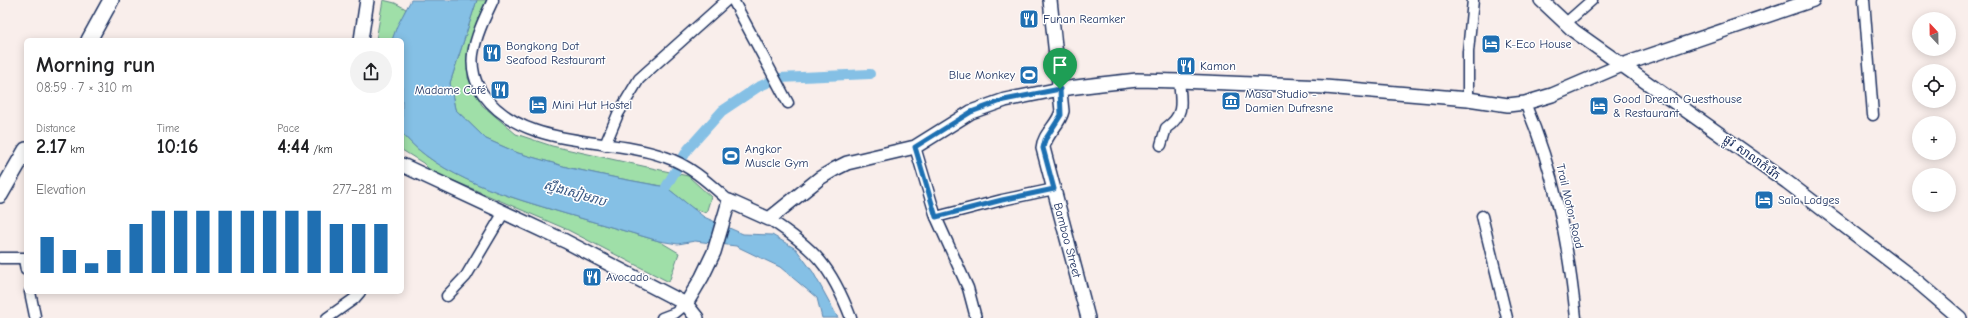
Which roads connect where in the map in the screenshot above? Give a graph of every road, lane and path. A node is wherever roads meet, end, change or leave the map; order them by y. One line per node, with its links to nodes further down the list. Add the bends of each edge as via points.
1 (112, 0): 13 (main road)
2 (367, 0): 14 (street)
3 (493, 0): 22 (street, via 478,33 473,54 475,78 489,103 516,123 548,133)
4 (727, 0): 22 (street, via 639,79 618,114)
5 (733, 0): 19 (street)
6 (1050, 0): 17 (street, Bamboo Street)
7 (1473, 0): 18 (street, via 1468,52)
8 (1541, 0): 12 (street, ផ្លូវ សាលាកំរើក)
9 (1592, 0): 12 (street)
10 (1813, 0): 15 (street)
11 (1864, 0): 21 (street)
12 (1566, 23): 15 (street, ផ្លូវ សាលាកំរើក)
13 (90, 38)
14 (361, 38)
15 (1622, 65): 20 (street, via 1552,95); 49 (street, ផ្លូវ សាលាកំរើក, via 1787,182 1919,283)
16 (1179, 80): 17 (street, via 1137,80); 18 (street, via 1325,87); 23 (street, via 1180,113 1166,128)
17 (1060, 89): 24 (street, via 1004,100 971,112); 27 (street, Bamboo Street, via 1061,115 1045,140 1043,148)
18 (1468, 99): 20 (street, via 1508,105)
19 (788, 103)
20 (1525, 103): 48 (street, Trail Motor Road, via 1556,190 1571,273)
21 (1873, 115)
22 (605, 145): 29 (street, via 649,153 676,162)
23 (1161, 145)
24 (915, 147): 32 (street); 33 (street, via 847,163 820,178)
25 (24, 153): 28 (main road)
26 (404, 166): 30 (street)
27 (1054, 189): 32 (street); 46 (street, Bamboo Street)
28 (0, 195)
29 (729, 201): 33 (street); 39 (street, via 714,252)
30 (504, 212): 38 (street, via 466,276); 39 (street, via 565,240)
31 (1482, 216): 47 (street)
32 (936, 217): 45 (street, via 968,288)
33 (769, 219): 44 (street, via 813,251 834,281)
34 (0, 258): 35 (street)
35 (24, 258)
36 (30, 294): 40 (street)
37 (358, 294): 41 (street)
38 (447, 296)
39 (686, 304): 42 (street); 43 (street)
40 (35, 316)
41 (327, 318)
42 (662, 318)
43 (697, 318)
44 (851, 318)
45 (976, 318)
46 (1088, 318)
47 (1507, 318)
48 (1576, 318)
49 (1960, 318)

